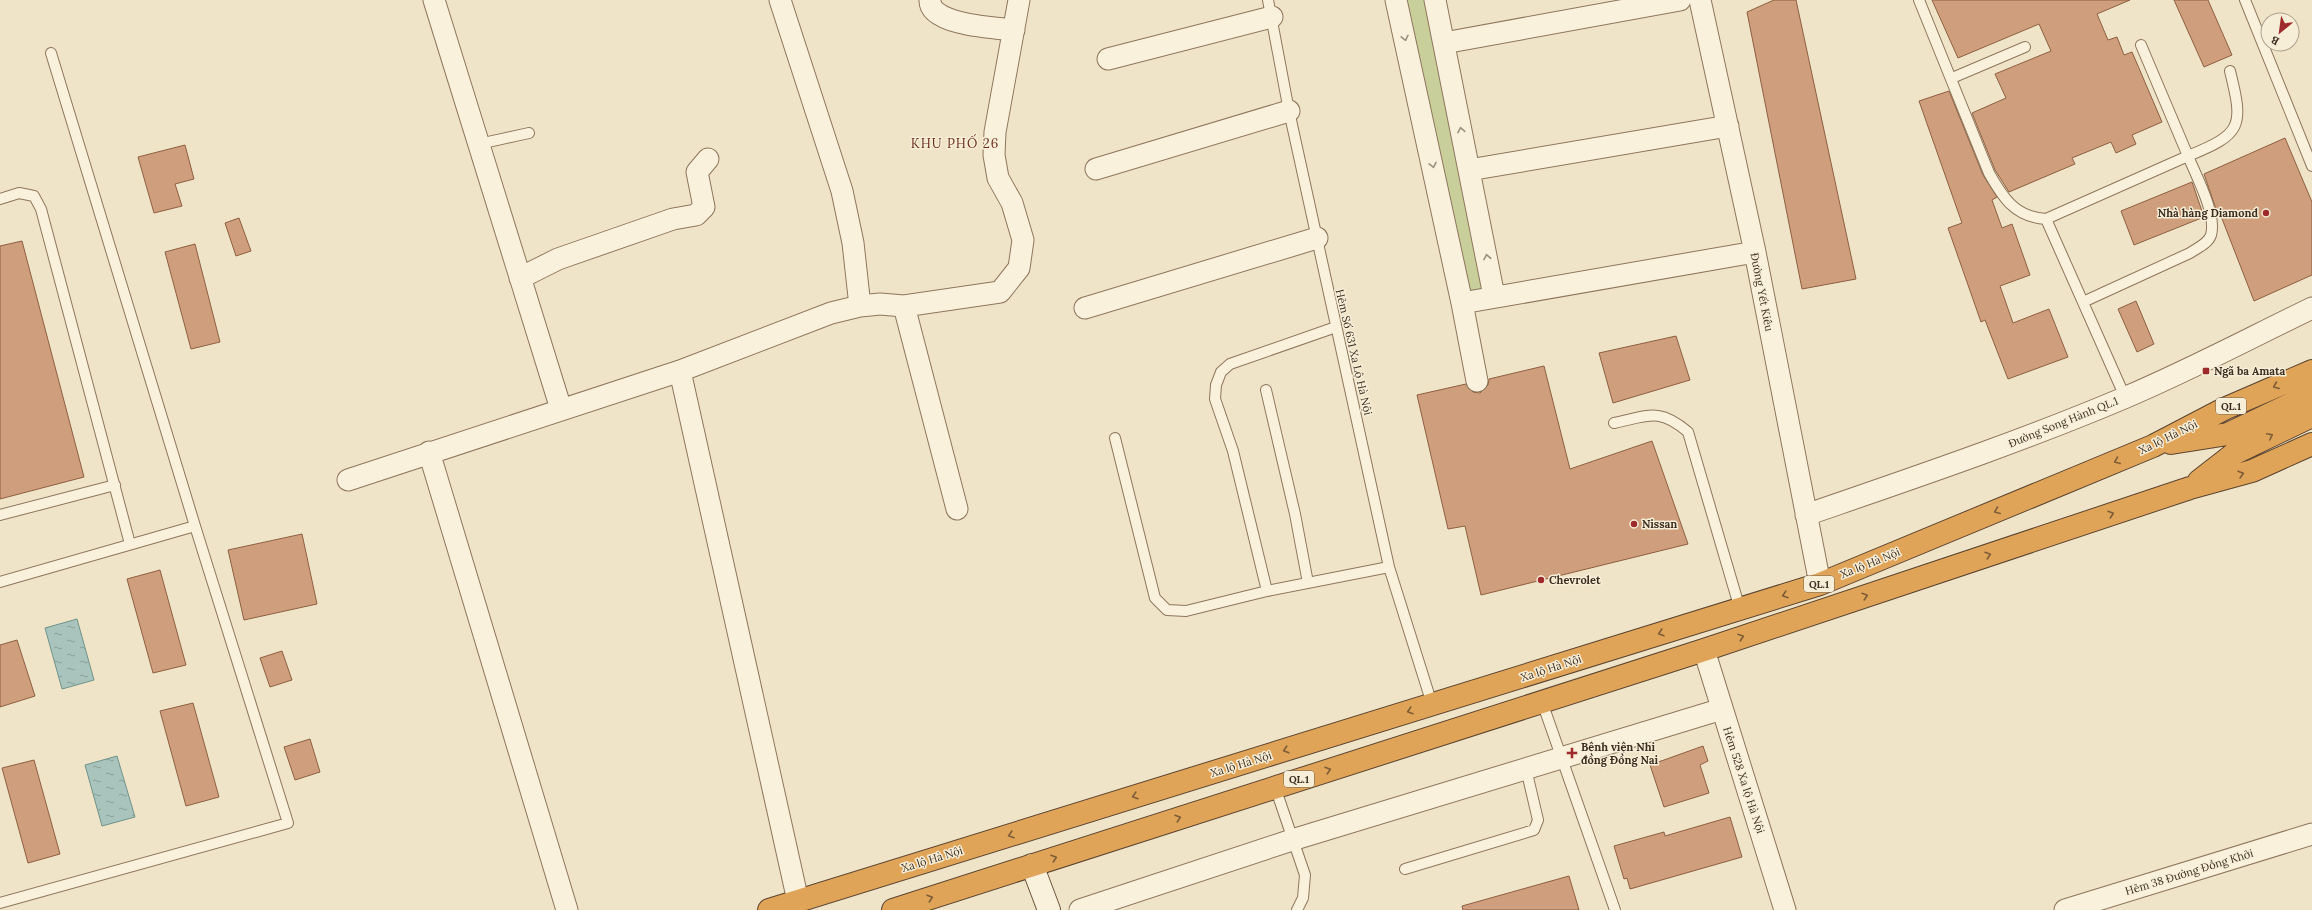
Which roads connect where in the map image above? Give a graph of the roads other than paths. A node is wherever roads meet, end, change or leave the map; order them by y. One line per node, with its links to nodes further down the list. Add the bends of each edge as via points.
1 (434, 0): 23 (street)
2 (780, 0): 37 (street, via 842,191 853,243)
3 (930, 0): 12 (street, via 938,14 956,22)
4 (1019, 0): 12 (street)
5 (1396, 0): 36 (street, one-way to 36)
6 (1434, 0): 13 (street)
7 (1680, 0): 13 (street)
8 (1700, 0): 21 (street, Đường Yết Kiêu)
9 (1919, 0): 19 (lane)
10 (2245, 0): 26 (lane)
11 (1270, 9): 17 (street); 20 (lane, Hẻm Số 631 Xa Lộ Hà Nội)
12 (1014, 30): 38 (street, via 995,132 994,155 998,178 1012,203 1022,240 1019,268 1000,292)
13 (1444, 43): 28 (street, one-way to 13)
14 (2141, 45): 24 (lane)
15 (2025, 47): 19 (lane)
16 (51, 53): 62 (lane)
17 (1108, 59)
18 (2230, 72): 24 (lane, via 2239,112 2234,126 2227,137 2218,144)
19 (1952, 78): 30 (lane, via 1989,172 2001,194 2021,214)
20 (1289, 110): 27 (street); 31 (lane, Hẻm Số 631 Xa Lộ Hà Nội)
21 (1728, 126): 28 (street); 32 (street, Đường Yết Kiêu)
22 (529, 133): 23 (lane)
23 (479, 144): 33 (street)
24 (2188, 156): 30 (lane); 35 (lane, via 2209,208 2211,236 2206,243 2190,253)
25 (708, 159): 33 (street, via 697,172 704,207 696,215 673,218 627,233 558,259)
26 (2312, 166)
27 (1096, 169)
28 (1469, 170): 34 (street, one-way to 28)
29 (0, 199): 57 (lane, via 19,193 34,196 41,209)
30 (2046, 219): 35 (lane)
31 (1317, 238): 39 (street); 41 (lane, Hẻm Số 631 Xa Lộ Hà Nội)
32 (1754, 252): 34 (street); 61 (street, Đường Yết Kiêu)
33 (520, 278): 48 (street)
34 (1494, 296): 36 (street)
35 (2083, 302): 47 (lane)
36 (1462, 303): 44 (street)
37 (860, 306): 38 (street); 43 (street, via 831,313)
38 (904, 306): 59 (street)
39 (1085, 308)
40 (2312, 308): 47 (street, Đường Song Hành QL.1)
41 (1336, 327): 64 (lane, Hẻm Số 631 Xa Lộ Hà Nội); 68 (lane, via 1230,364 1221,372 1216,385 1215,399 1233,451)
42 (2312, 371): 54 (highway, Xa lộ Hà Nội / QL.1, one-way to 54, via 2224,409)
43 (680, 372): 48 (street); 81 (street)
44 (1477, 381)
45 (1266, 390): 66 (lane, via 1294,506)
46 (2312, 394): 52 (highway, QL.1)
47 (2125, 397): 61 (street, Đường Song Hành QL.1, via 2019,440)
48 (561, 409): 55 (street)
49 (2312, 416): 52 (highway, QL.1, one-way to 49)
50 (1614, 423): 69 (lane, via 1656,414 1673,419 1688,432)
51 (1115, 438): 68 (lane, via 1155,598 1167,610 1186,611)
52 (2232, 443): 54 (highway, QL.1); 58 (highway, QL.1)
53 (2312, 444): 58 (highway, QL.1, one-way to 53, via 2252,471)
54 (2153, 446): 67 (highway, Xa lộ Hà Nội / QL.1, one-way to 67)
55 (429, 452): 56 (street); 83 (street)
56 (348, 480)
57 (114, 485): 60 (lane); 63 (lane)
58 (2190, 488): 70 (highway, QL.1, one-way to 58)
59 (957, 509)
60 (0, 515)
61 (1806, 515): 67 (street, Đường Yết Kiêu)
62 (195, 526): 63 (lane); 82 (lane, via 288,823)
63 (130, 544): 65 (lane)
64 (1389, 566): 66 (lane); 72 (lane, Hẻm Số 631 Xa Lộ Hà Nội)
65 (0, 582)
66 (1308, 583): 68 (lane)
67 (1820, 584): 69 (highway, Xa lộ Hà Nội / QL.1, one-way to 69)
68 (1266, 591)
69 (1740, 609): 72 (highway, Xa lộ Hà Nội / QL.1, one-way to 72)
70 (1704, 650): 71 (highway, QL.1); 73 (street, Hẻm 528 Xa lộ Hà Nội)
71 (1542, 702): 74 (lane); 76 (highway, QL.1, one-way to 71)
72 (1432, 704): 81 (highway, Xa lộ Hà Nội / QL.1, one-way to 81)
73 (1722, 709): 74 (street); 90 (street, Hẻm 528 Xa lộ Hà Nội)
74 (1562, 757): 75 (street); 89 (lane)
75 (1526, 769): 78 (street); 80 (lane, via 1538,820 1534,830)
76 (1275, 787): 78 (lane); 79 (highway, QL.1, one-way to 76)
77 (2312, 834): 91 (street, Hẻm 38 Đường Đồng Khởi)
78 (1292, 840): 87 (street); 88 (lane, via 1305,875 1303,898)
79 (1032, 865): 85 (highway, QL.1, one-way to 79); 86 (street)
80 (1405, 869)
81 (798, 901): 84 (highway, Xa lộ Hà Nội / QL.1)
82 (0, 903)
83 (567, 910)
84 (769, 910)
85 (893, 910)
86 (1049, 910)
87 (1080, 910)
88 (1297, 910)
89 (1615, 910)
90 (1786, 910)
91 (2065, 910)

